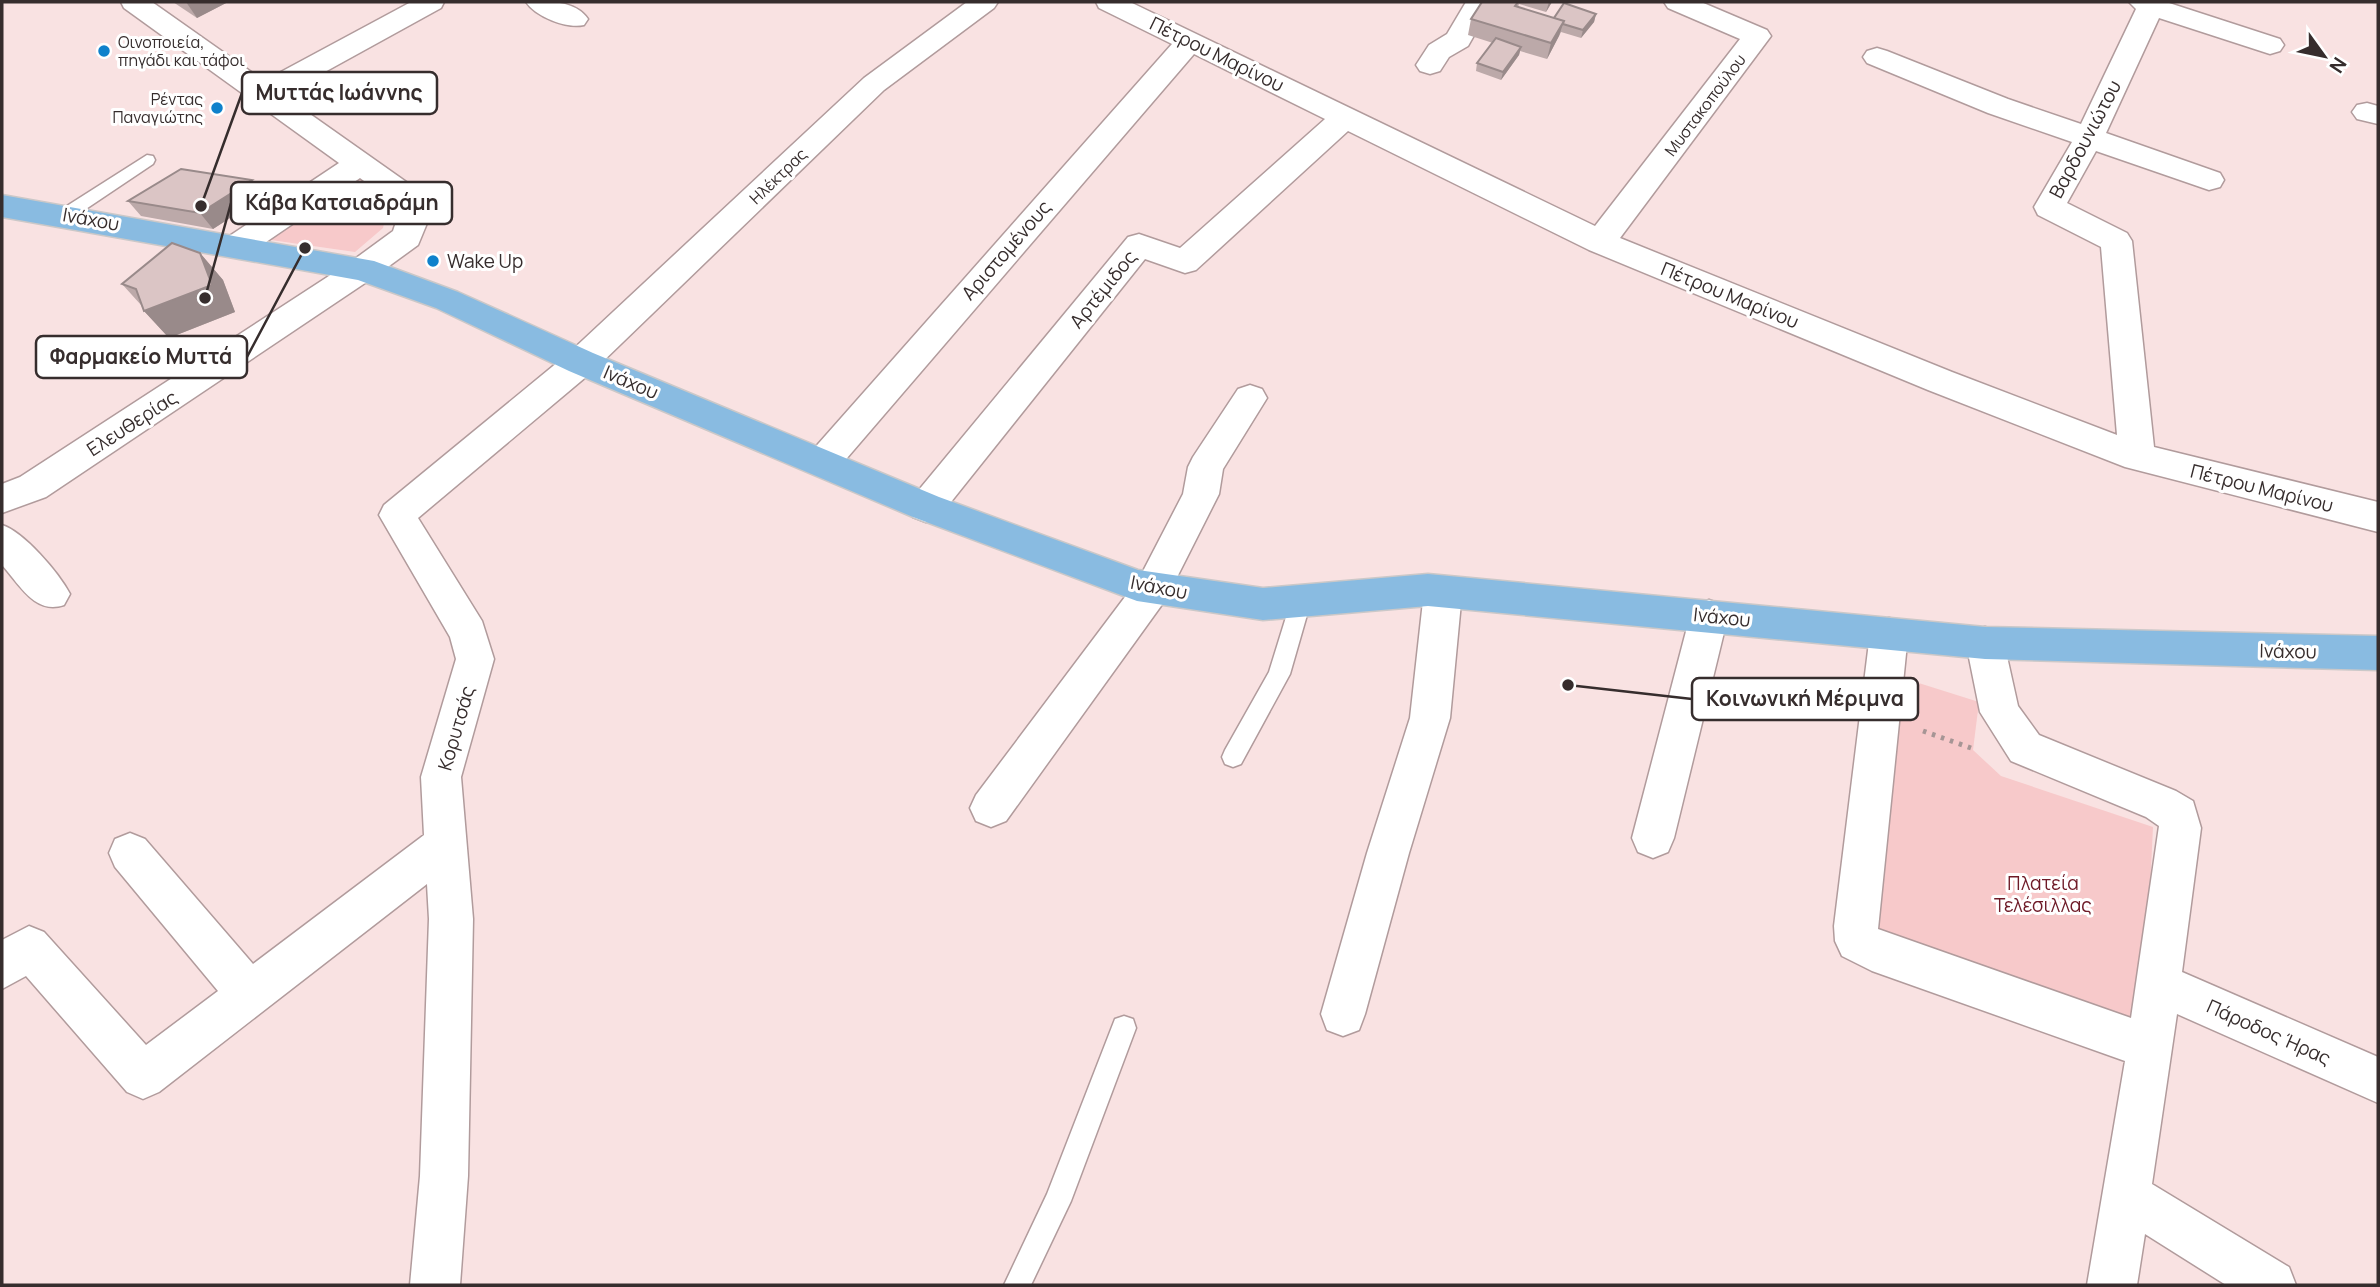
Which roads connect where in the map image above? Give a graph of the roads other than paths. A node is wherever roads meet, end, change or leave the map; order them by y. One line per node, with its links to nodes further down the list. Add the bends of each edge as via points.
1 (134, 2): 14 (street, Ελευθερίας)
2 (430, 2): 14 (street)
3 (540, 2): 9 (street)
4 (984, 2): 25 (street, Ηλέκτρας, via 874,84)
5 (1109, 2): 10 (street, Πέτρου Μαρίνου)
6 (1479, 2): 13 (street, via 1458,40 1439,51)
7 (1678, 2): 22 (street, Μυστακοπούλου, via 1757,36)
8 (2147, 4): 11 (street); 16 (street, Βαρδουνιώτου)
9 (574, 19)
10 (1191, 40): 15 (street, Πέτρου Μαρίνου); 28 (street, Αριστομένους)
11 (2270, 45)
12 (1877, 57): 16 (street)
13 (1430, 65)
14 (262, 94): 18 (street, Ελευθερίας)
15 (1346, 116): 22 (street, Πέτρου Μαρίνου); 30 (street, Αρτέμιδος, via 1185,262 1139,245)
16 (2089, 138): 19 (street); 27 (street, Βαρδουνιώτου, via 2049,207 2116,241)
17 (147, 160): 21 (lane)
18 (361, 163): 23 (street); 24 (street, Ελευθερίας, via 401,193 414,216 407,237)
19 (2209, 180)
20 (2, 206): 21 (main road, Ινάχου)
21 (65, 215): 23 (main road, Ινάχου)
22 (1600, 243): 27 (street, Πέτρου Μαρίνου)
23 (239, 246): 24 (main road, Ινάχου)
24 (363, 269): 25 (main road, Ινάχου, via 447,300); 29 (street, Ελευθερίας, via 33,487)
25 (581, 362): 28 (main road, Ινάχου); 44 (street, Κορυτσάς, via 397,515 468,633 475,659 441,777)
26 (1250, 398): 33 (street, via 1206,467 1201,494)
27 (2137, 457): 31 (street, Πέτρου Μαρίνου)
28 (823, 462): 30 (main road, Ινάχου)
29 (2, 499)
30 (926, 507): 33 (main road, Ινάχου)
31 (2378, 517)
32 (9, 564): 35 (street)
33 (1153, 588): 36 (main road, Ινάχου, via 1263,604); 42 (street)
34 (1443, 592): 36 (main road, Ινάχου); 37 (main road, Ινάχου); 49 (street, via 1430,718)
35 (51, 594)
36 (1301, 601): 41 (lane, via 1279,674)
37 (1709, 615): 38 (main road, Ινάχου); 43 (street)
38 (1889, 634): 39 (main road, Ινάχου); 51 (street, via 1857,942)
39 (1985, 643): 40 (main road, Ινάχου); 47 (street, via 2000,712 2025,748 2178,815)
40 (2378, 653)
41 (1233, 757)
42 (991, 808)
43 (1653, 838)
44 (446, 844): 48 (street); 54 (street, Κορυτσάς, via 451,919 444,1177)
45 (130, 853): 48 (street)
46 (2, 967): 48 (street, via 29,947 144,1076)
47 (2159, 984): 51 (street); 52 (street, Πάροδος Ήρας)
48 (250, 994)
49 (1343, 1014)
50 (1124, 1028): 55 (lane, via 1058,1201)
51 (2150, 1047): 53 (street)
52 (2378, 1080)
53 (2126, 1195): 56 (street); 57 (street)
54 (435, 1285)
55 (1017, 1285)
56 (2112, 1285)
57 (2271, 1285)

